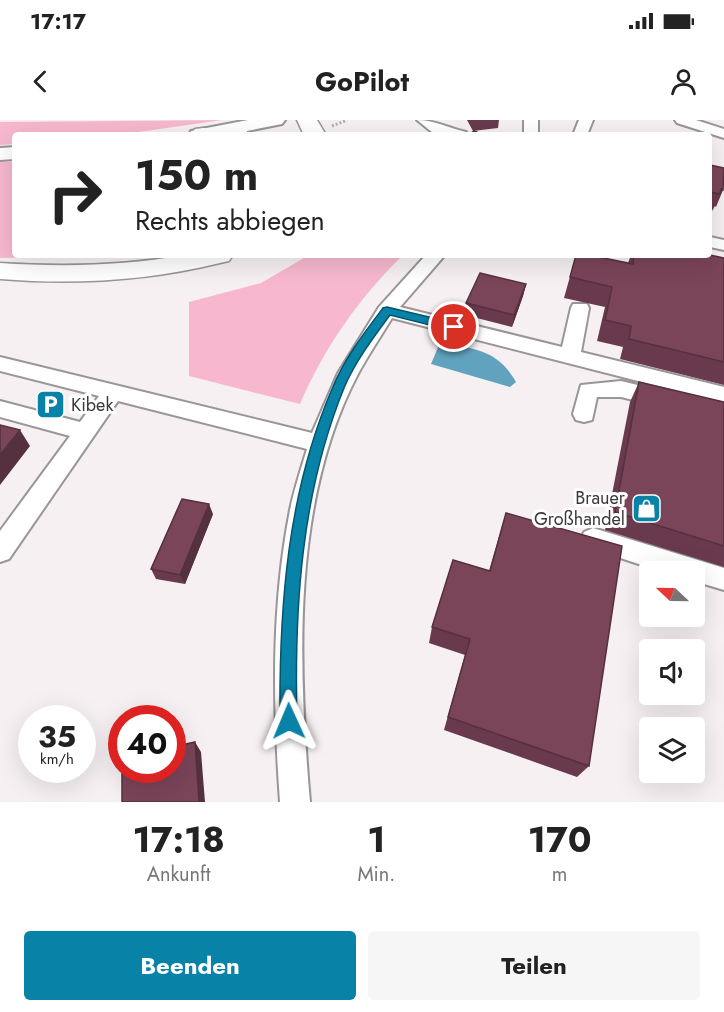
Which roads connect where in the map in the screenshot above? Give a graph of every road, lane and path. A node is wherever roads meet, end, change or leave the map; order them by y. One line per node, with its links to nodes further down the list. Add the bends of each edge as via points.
1 (276, 120): 4 (main road)
2 (424, 120): 5 (street)
3 (682, 120): 6 (street)
4 (213, 132)
5 (450, 132)
6 (724, 134)
7 (209, 258): 9 (highway, via 178,266 91,274)
8 (433, 258): 11 (street)
9 (3, 272)
10 (580, 308): 12 (street)
11 (387, 310): 12 (street); 20 (street, via 338,388)
12 (570, 355): 15 (street)
13 (0, 364): 14 (street)
14 (114, 391): 19 (street); 20 (street)
15 (724, 395)
16 (0, 409): 19 (street)
17 (584, 414): 18 (street, via 588,390 621,389)
18 (724, 414)
19 (85, 432): 22 (street)
20 (319, 443): 24 (street, via 300,520 287,656)
21 (576, 534): 23 (street)
22 (0, 551)
23 (724, 579)
24 (295, 802)

